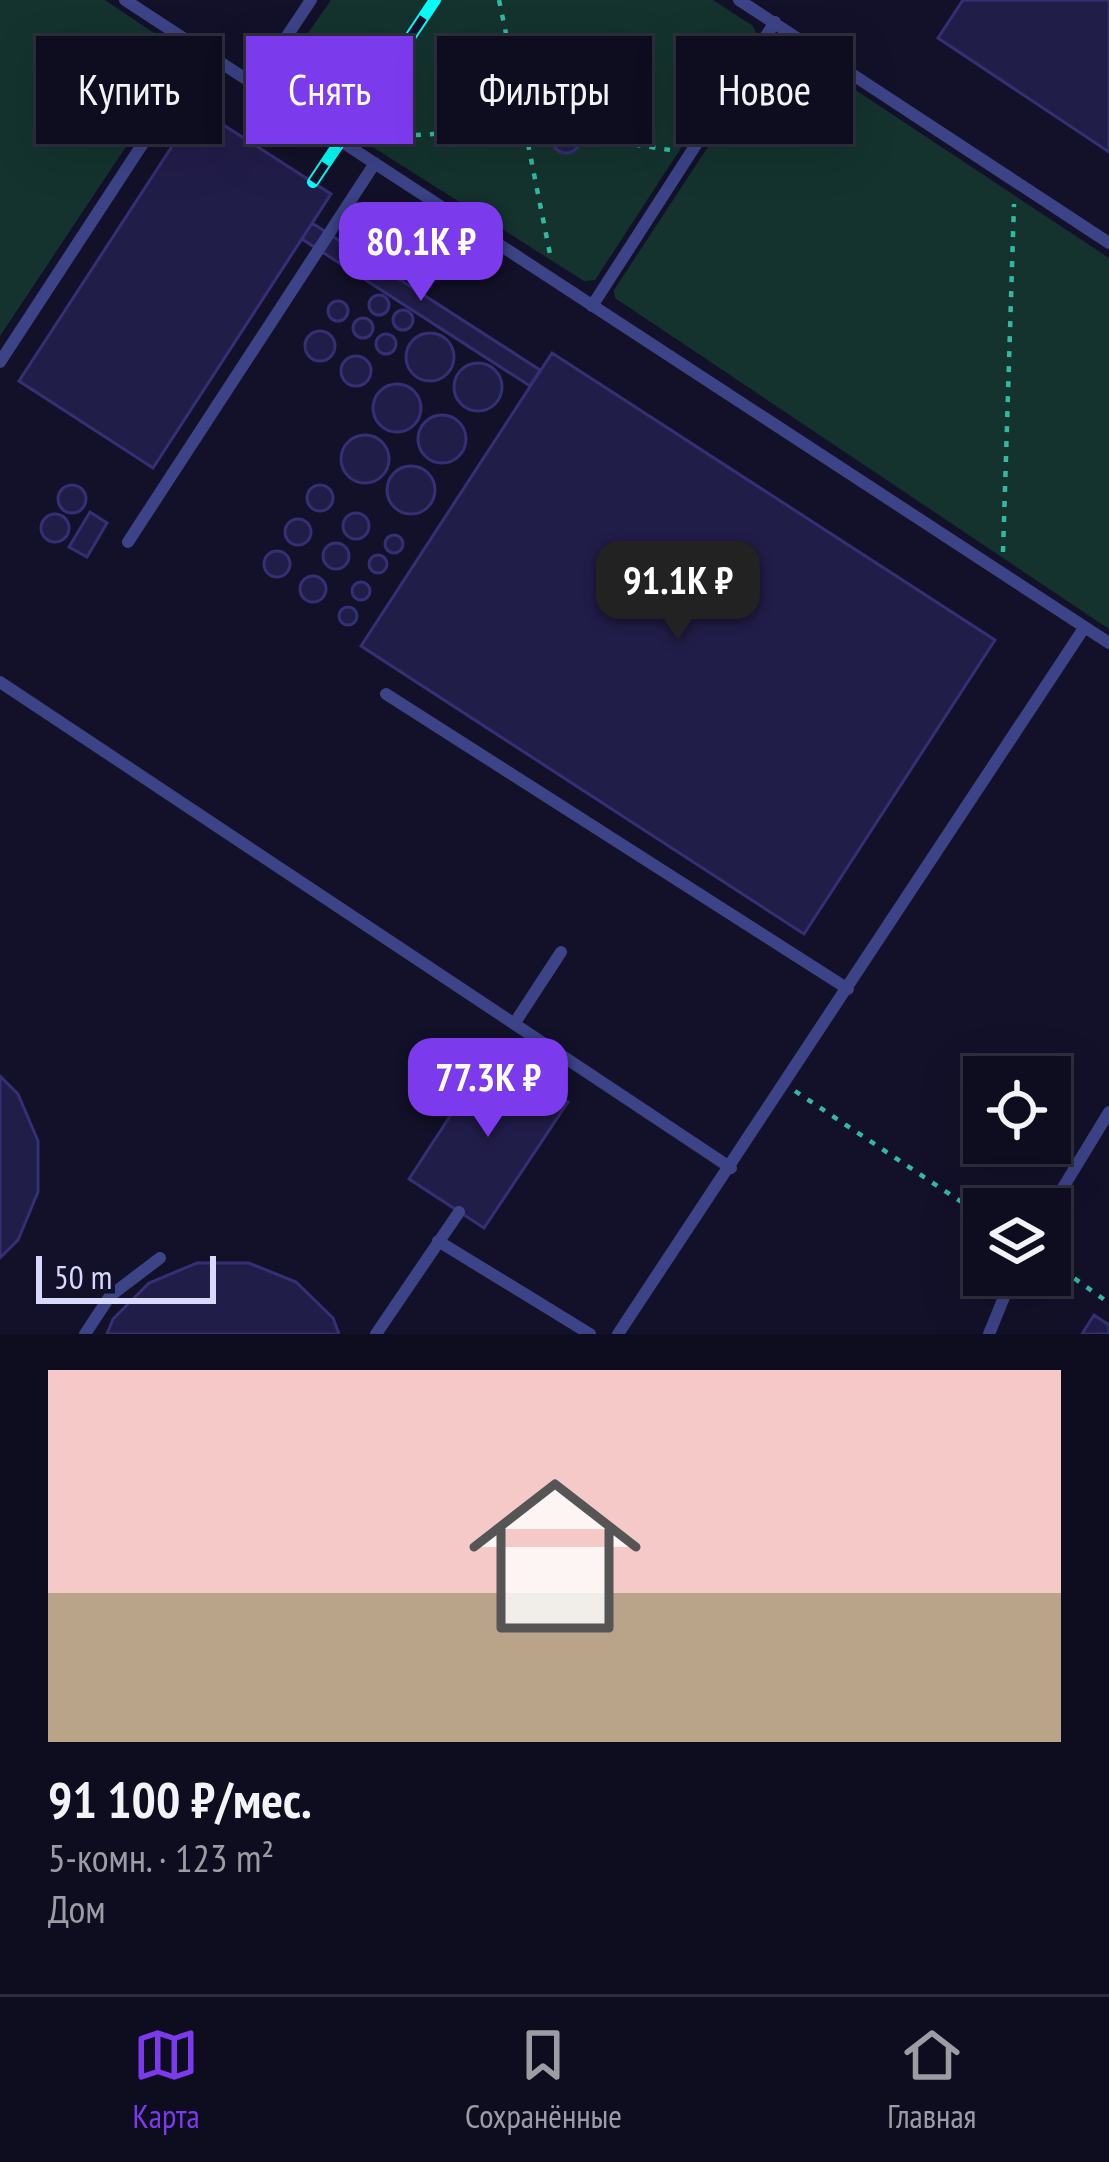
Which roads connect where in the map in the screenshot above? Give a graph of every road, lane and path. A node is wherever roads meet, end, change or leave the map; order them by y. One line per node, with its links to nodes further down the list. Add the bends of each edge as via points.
1 (125, 0): 6 (lane)
2 (311, 0): 7 (lane)
3 (499, 0): 8 (path)
4 (739, 0): 5 (lane)
5 (775, 22): 13 (lane); 15 (lane)
6 (182, 36)
7 (287, 36)
8 (507, 36)
9 (143, 144): 19 (lane)
10 (347, 144): 14 (lane)
11 (528, 144): 17 (path)
12 (631, 144): 13 (path)
13 (691, 153): 18 (lane)
14 (375, 163): 17 (lane); 20 (lane)
15 (1015, 180): 16 (lane); 21 (path)
16 (1109, 244)
17 (556, 282): 18 (lane)
18 (592, 306): 21 (lane)
19 (0, 362)
20 (128, 542)
21 (1002, 574): 22 (lane)
22 (1084, 628): 23 (lane); 27 (lane)
23 (1109, 643)
24 (0, 682): 28 (lane)
25 (386, 694): 27 (lane)
26 (561, 952): 28 (lane)
27 (848, 989): 29 (lane)
28 (514, 1024): 31 (lane)
29 (785, 1085): 31 (lane); 33 (path)
30 (1109, 1112): 32 (lane)
31 (731, 1168): 43 (lane)
32 (1063, 1188)
33 (963, 1202)
34 (459, 1212): 35 (lane)
35 (438, 1240): 41 (lane); 42 (lane)
36 (160, 1258): 40 (lane, via 110,1296)
37 (1071, 1277): 39 (path)
38 (1004, 1296): 44 (lane)
39 (1109, 1303)
40 (85, 1334)
41 (376, 1334)
42 (590, 1334)
43 (618, 1334)
44 (989, 1334)

